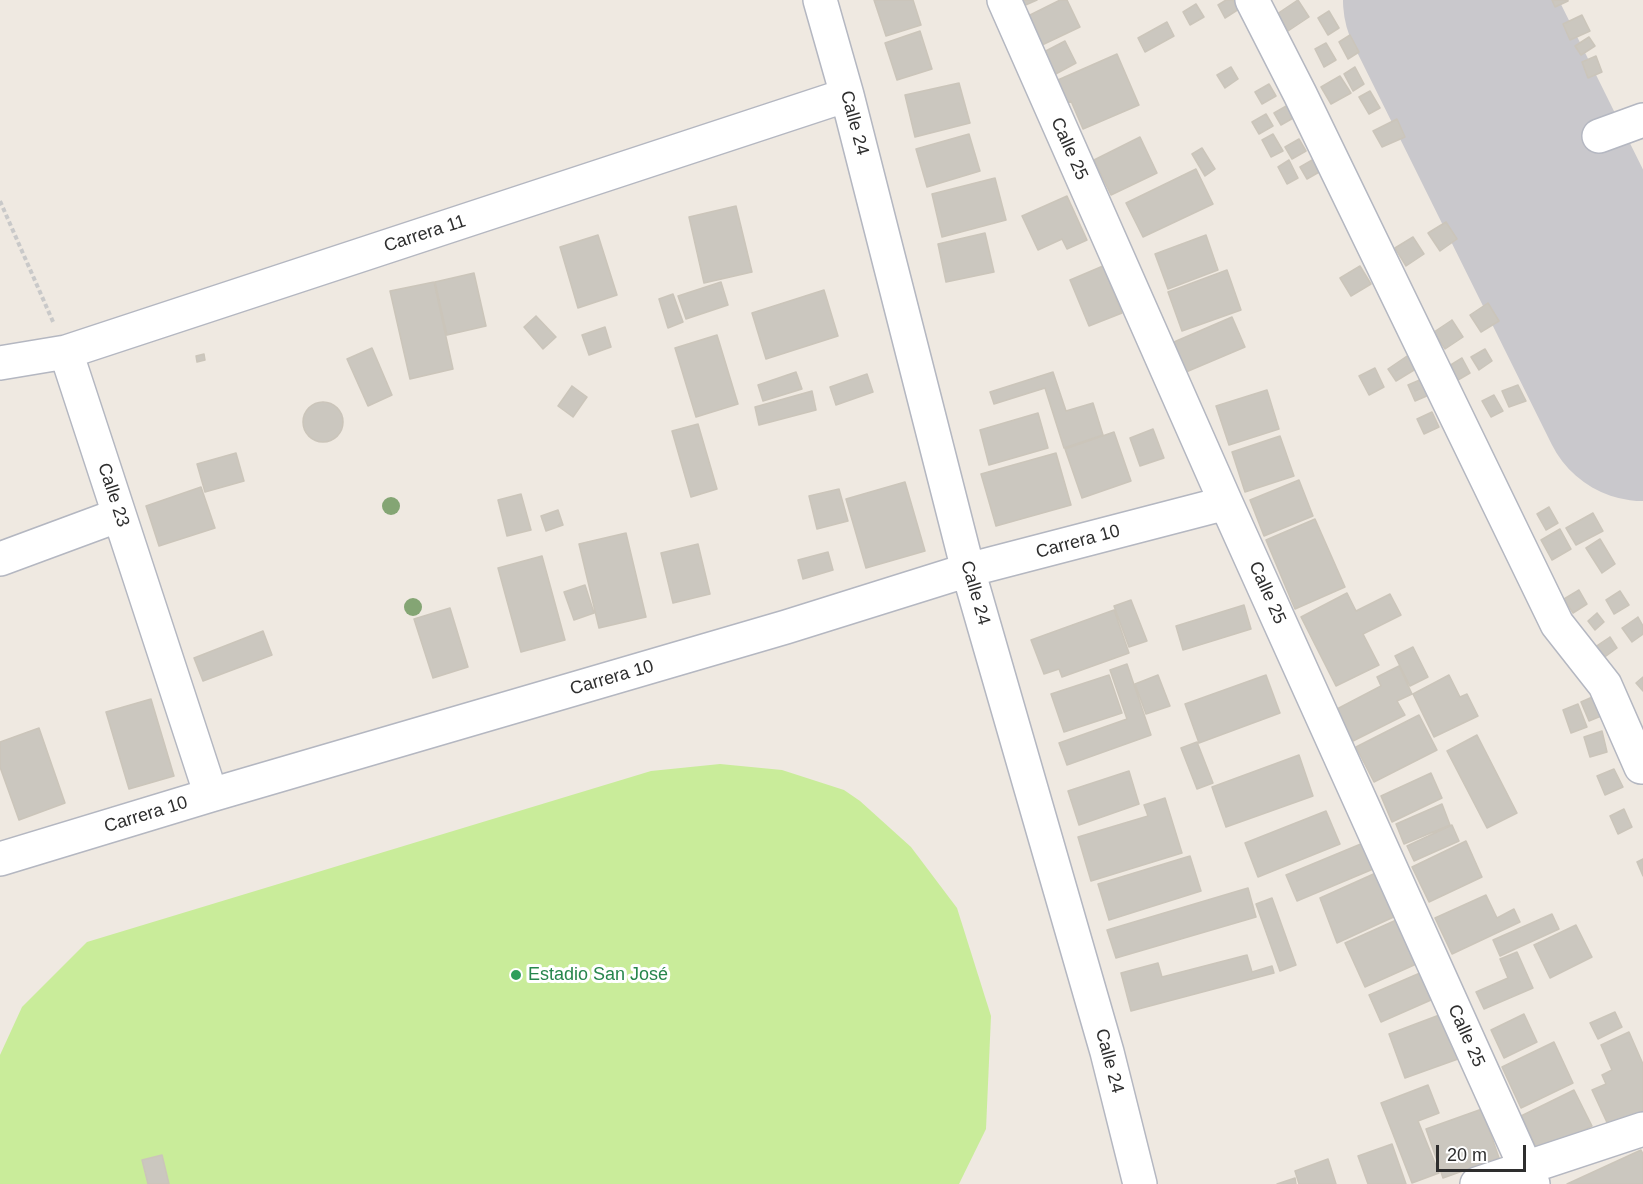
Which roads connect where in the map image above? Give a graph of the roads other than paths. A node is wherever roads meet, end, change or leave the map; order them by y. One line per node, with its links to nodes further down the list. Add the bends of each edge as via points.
1 (820, 0): 4 (street, Calle 24)
2 (1004, 0): 9 (street, Calle 25)
3 (1252, 0): 13 (street, via 1557,624 1605,685)
4 (847, 95): 7 (street, Carrera 11); 12 (street, Calle 24)
5 (1643, 120): 6 (street)
6 (1599, 136)
7 (66, 352): 8 (street, Carrera 11); 10 (street, Calle 23)
8 (0, 363)
9 (1226, 503): 12 (street, Carrera 10); 17 (street, Calle 25)
10 (119, 515): 11 (street); 14 (street, Calle 23)
11 (0, 559)
12 (968, 570): 14 (street, Carrera 10); 18 (street, Calle 24, via 1107,1052)
13 (1641, 767)
14 (211, 795): 15 (street, Carrera 10)
15 (0, 859)
16 (1643, 1129): 17 (street)
17 (1530, 1176): 19 (street)
18 (1140, 1184)
19 (1477, 1184)

